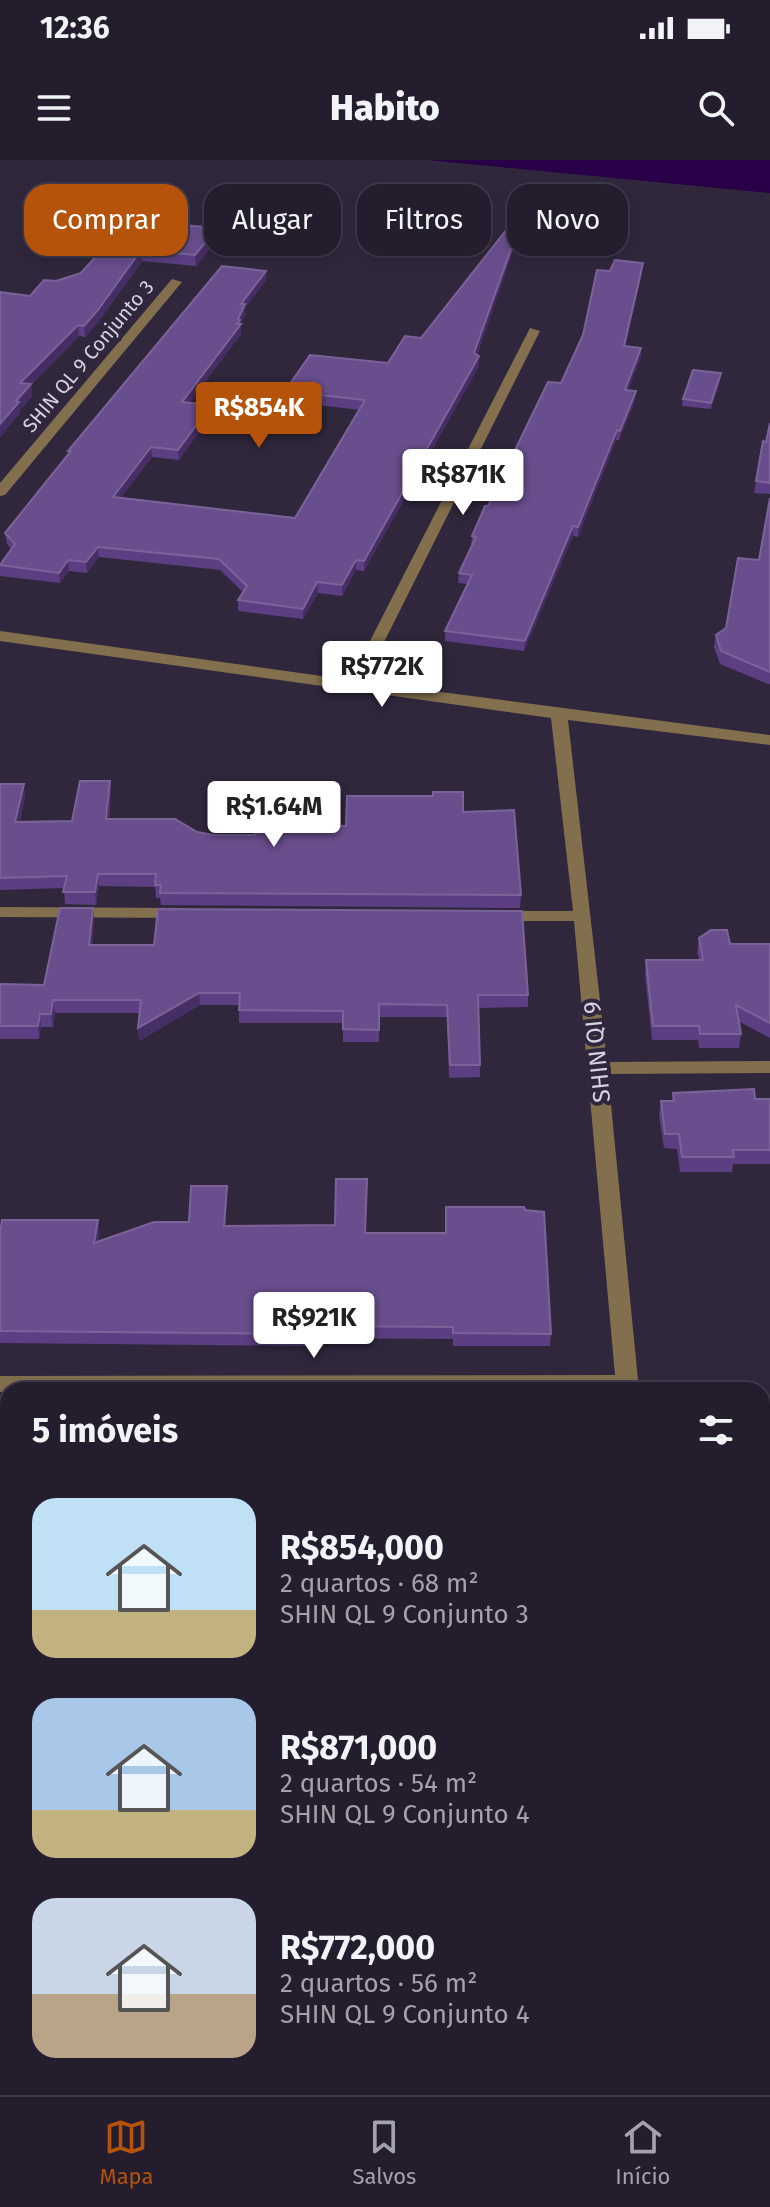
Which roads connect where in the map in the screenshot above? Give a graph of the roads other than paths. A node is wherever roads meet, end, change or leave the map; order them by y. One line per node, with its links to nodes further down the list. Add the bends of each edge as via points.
1 (176, 282): 3 (street, SHIN QL 9 Conjunto 3)
2 (534, 331): 5 (street)
3 (0, 492)
4 (0, 636): 5 (street)
5 (355, 685): 6 (street)
6 (559, 714): 7 (street); 11 (street, SHIN QI 9)
7 (770, 740)
8 (0, 912): 9 (street)
9 (205, 913)
10 (473, 915): 11 (street)
11 (583, 916): 13 (street, SHIN QI 9)
12 (770, 1067): 13 (street)
13 (599, 1068): 14 (street, SHIN QI 9)
14 (628, 1382)

